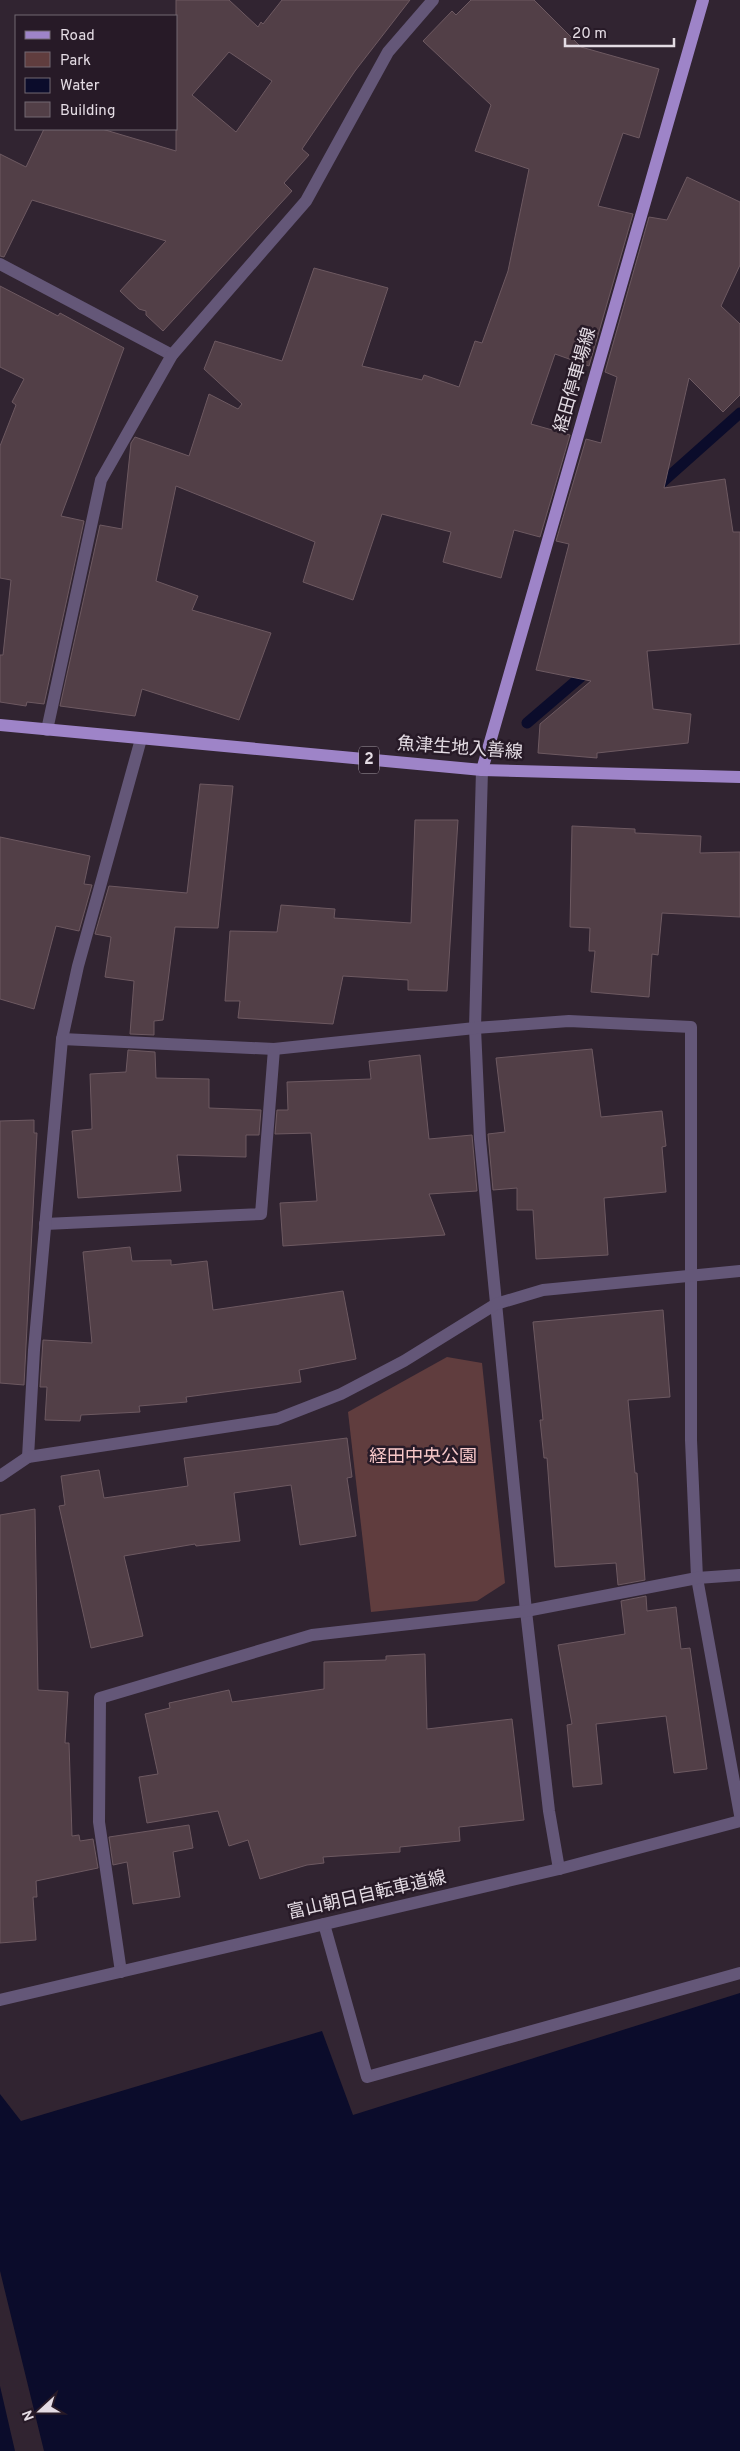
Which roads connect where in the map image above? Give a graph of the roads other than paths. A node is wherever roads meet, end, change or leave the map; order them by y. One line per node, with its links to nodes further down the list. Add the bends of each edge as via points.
1 (433, 0): 4 (street, via 388,52 306,201)
2 (703, 0): 8 (main road, 経田停車場線)
3 (0, 264): 4 (street)
4 (172, 354): 6 (street, via 101,480)
5 (0, 725): 6 (main road, 魚津生地入善線 / 2)
6 (47, 730): 7 (main road, 魚津生地入善線 / 2)
7 (141, 739): 8 (main road, 魚津生地入善線 / 2); 11 (street, via 78,966)
8 (482, 770): 9 (main road, 魚津生地入善線 / 2); 10 (street)
9 (740, 777)
10 (475, 1028): 12 (street); 15 (street, via 569,1021 691,1027); 16 (street, via 480,1140)
11 (62, 1039): 12 (street); 13 (street)
12 (274, 1049): 13 (street, via 261,1214)
13 (46, 1224): 17 (street)
14 (740, 1270): 15 (street)
15 (692, 1277): 16 (street, via 543,1290); 20 (street, via 691,1440)
16 (496, 1304): 17 (street, via 404,1360 340,1394 277,1418); 21 (street)
17 (28, 1457): 18 (street)
18 (0, 1476)
19 (740, 1575): 20 (street)
20 (697, 1578): 21 (street); 22 (street)
21 (526, 1611): 24 (street, via 549,1812); 26 (street, via 312,1635 100,1698 99,1822)
22 (740, 1815)
23 (740, 1821): 24 (street, 富山朝日自転車道線)
24 (559, 1869): 25 (street, 富山朝日自転車道線)
25 (324, 1924): 26 (street, 富山朝日自転車道線); 27 (street, via 367,2077)
26 (121, 1972): 28 (street, 富山朝日自転車道線)
27 (740, 1973)
28 (0, 2000)

